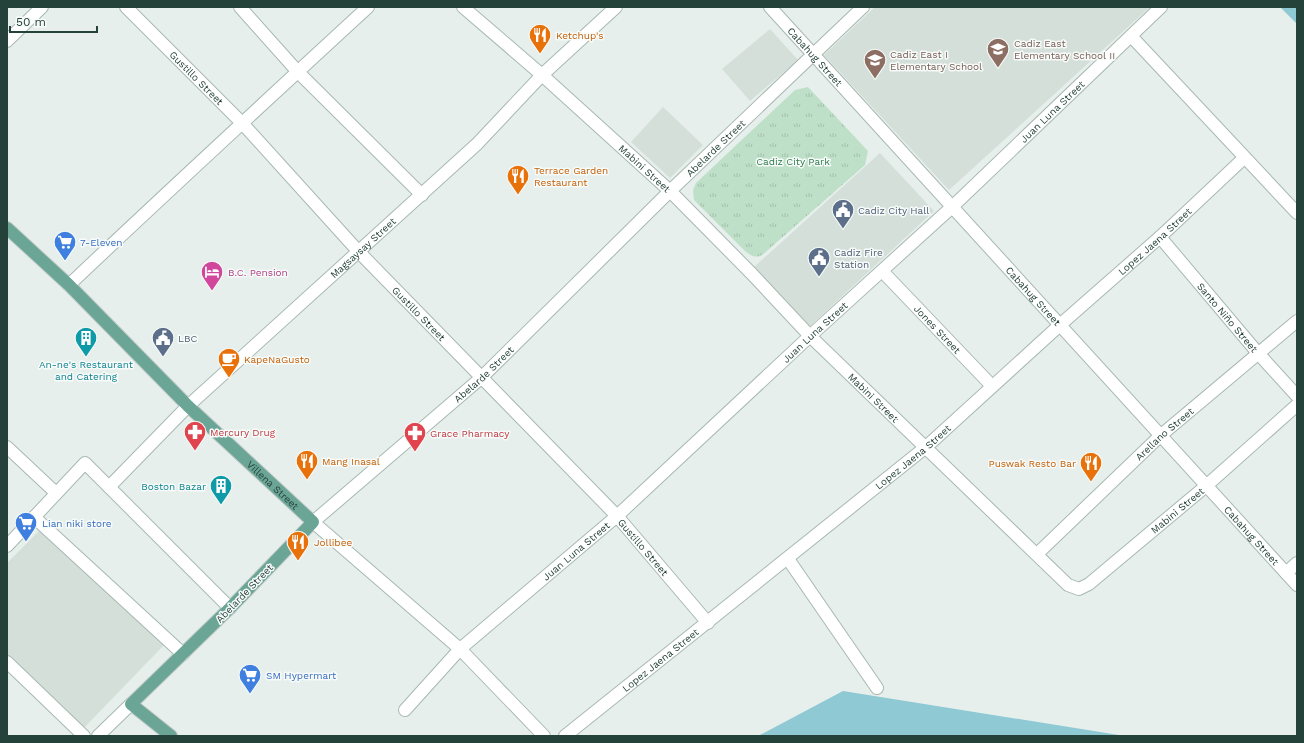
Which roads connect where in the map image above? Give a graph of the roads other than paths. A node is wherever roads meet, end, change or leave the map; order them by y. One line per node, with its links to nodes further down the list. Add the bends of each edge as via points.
1 (42, 7): 11 (street)
2 (126, 7): 15 (street, Gustillo Street)
3 (240, 7): 13 (street)
4 (368, 7): 13 (street)
5 (463, 7): 14 (street, Mabini Street)
6 (616, 7): 14 (street, Magsaysay Street)
7 (770, 7): 12 (street, Cabahug Street)
8 (863, 7): 12 (street, Abelarde Street)
9 (1161, 7): 10 (street, Juan Luna Street)
10 (1131, 36): 16 (street); 19 (street, Juan Luna Street)
11 (7, 41)
12 (814, 55): 17 (street, Abelarde Street); 19 (street, Cabahug Street)
13 (298, 72): 15 (street); 18 (street)
14 (542, 75): 17 (street, Mabini Street); 18 (street, Magsaysay Street, via 477,144)
15 (243, 124): 23 (street, Gustillo Street); 25 (street, via 186,174)
16 (1244, 158): 20 (street); 22 (street, Lopez Jaena Street)
17 (670, 191): 28 (street, Mabini Street); 30 (street, Abelarde Street)
18 (422, 196): 23 (street, Magsaysay Street)
19 (952, 207): 24 (street, Juan Luna Street); 27 (street, Cabahug Street)
20 (1297, 213)
21 (7, 228): 25 (main road, Villena Street)
22 (1160, 237): 27 (street, Lopez Jaena Street); 29 (street, Santo Niño Street)
23 (358, 252): 30 (street, Gustillo Street); 33 (street, Magsaysay Street)
24 (882, 272): 28 (street, Juan Luna Street); 31 (street, Jones Street)
25 (69, 285): 33 (main road, Villena Street)
26 (1297, 321): 29 (street, Arellano Street)
27 (1061, 324): 31 (street, Lopez Jaena Street); 35 (street, Cabahug Street)
28 (810, 336): 37 (street, Mabini Street); 41 (street, Juan Luna Street)
29 (1257, 352): 32 (street, Santo Niño Street); 35 (street, Arellano Street)
30 (481, 378): 41 (street, Gustillo Street); 43 (street, Abelarde Street)
31 (992, 386): 37 (street, Lopez Jaena Street)
32 (1297, 396)
33 (188, 406): 39 (street, Magsaysay Street); 43 (main road, Villena Street)
34 (1297, 406): 38 (street, Mabini Street)
35 (1160, 436): 38 (street, Cabahug Street); 45 (street, Arellano Street)
36 (7, 447): 40 (street)
37 (926, 447): 45 (street, Mabini Street); 46 (street, Lopez Jaena Street)
38 (1206, 486): 45 (street, Mabini Street, via 1089,584 1079,589 1068,585); 48 (street, Cabahug Street)
39 (109, 487): 40 (street, via 85,463); 50 (street)
40 (56, 494): 42 (street)
41 (617, 516): 51 (street, Gustillo Street); 52 (street, Juan Luna Street)
42 (34, 517): 44 (street); 53 (street)
43 (313, 522): 50 (main road, Abelarde Street); 52 (street, Villena Street)
44 (7, 546)
45 (1037, 554)
46 (788, 559): 51 (street, Lopez Jaena Street); 55 (street)
47 (1297, 563): 48 (street)
48 (1286, 573): 49 (street, Cabahug Street)
49 (1297, 585)
50 (230, 608): 53 (main road, Abelarde Street)
51 (708, 623): 62 (street, Lopez Jaena Street)
52 (460, 649): 57 (street, Juan Luna Street); 61 (street, Villena Street)
53 (183, 654): 56 (main road, Abelarde Street)
54 (7, 662): 58 (street)
55 (877, 688)
56 (131, 704): 59 (street, Abelarde Street); 60 (main road)
57 (405, 710)
58 (84, 736)
59 (98, 736)
60 (170, 736)
61 (544, 736)
62 (565, 736)

